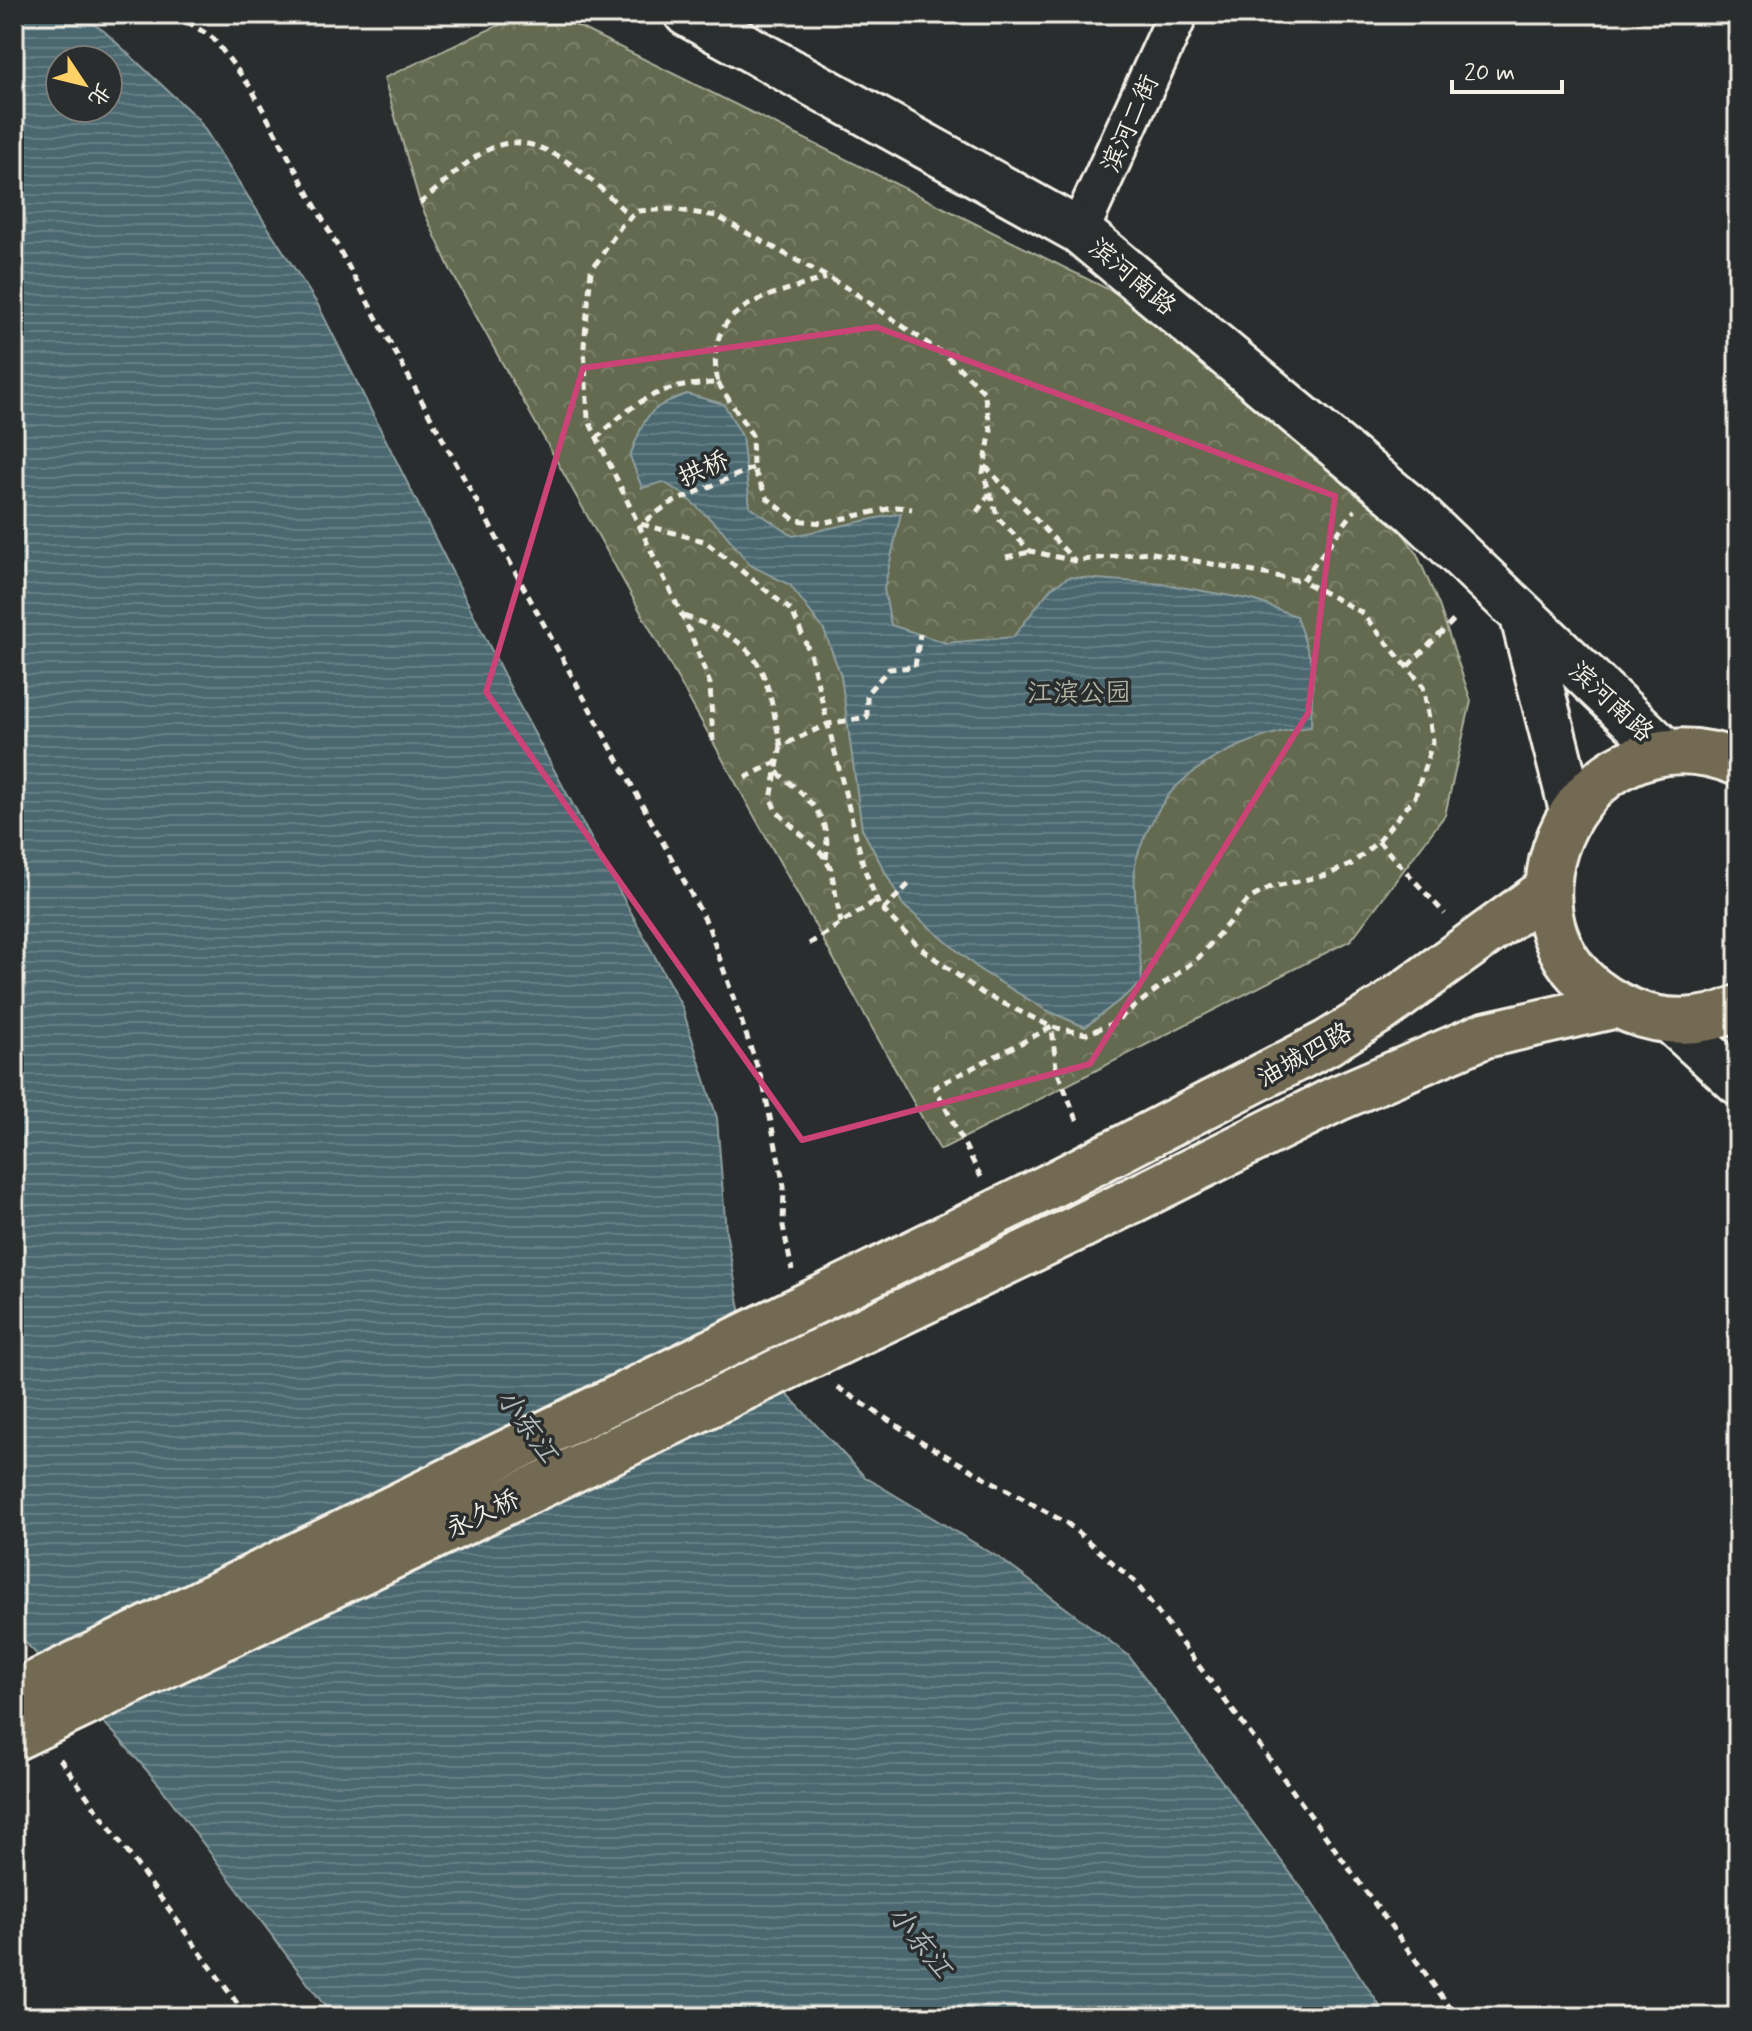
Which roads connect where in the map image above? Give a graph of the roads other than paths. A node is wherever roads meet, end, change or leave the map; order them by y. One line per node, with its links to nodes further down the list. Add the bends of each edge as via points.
1 (687, 14): 3 (street, 滨河南路)
2 (1178, 14): 3 (street, 滨河二街)
3 (1079, 231): 4 (street, 滨河南路, via 1377,480)
4 (1523, 617): 5 (street, 滨河南路); 7 (street, 滨河南路)
5 (1666, 752): 6 (main road); 7 (main road, via 1613,771)
6 (1733, 755)
7 (1572, 810): 8 (main road, via 1550,861)
8 (1548, 889): 9 (main road, via 1556,931 1575,968); 13 (main road, 油城四路, via 1327,1043)
9 (1617, 1005): 11 (main road); 14 (main road, 油城四路, via 1485,1035 1336,1099)
10 (1738, 1008): 11 (main road, via 1699,1020)
11 (1671, 1021): 12 (street)
12 (1738, 1082)
13 (1042, 1190): 15 (main road, 永久桥, bridge)
14 (1081, 1226): 16 (main road, 永久桥, bridge)
15 (14, 1694)
16 (33, 1743)

